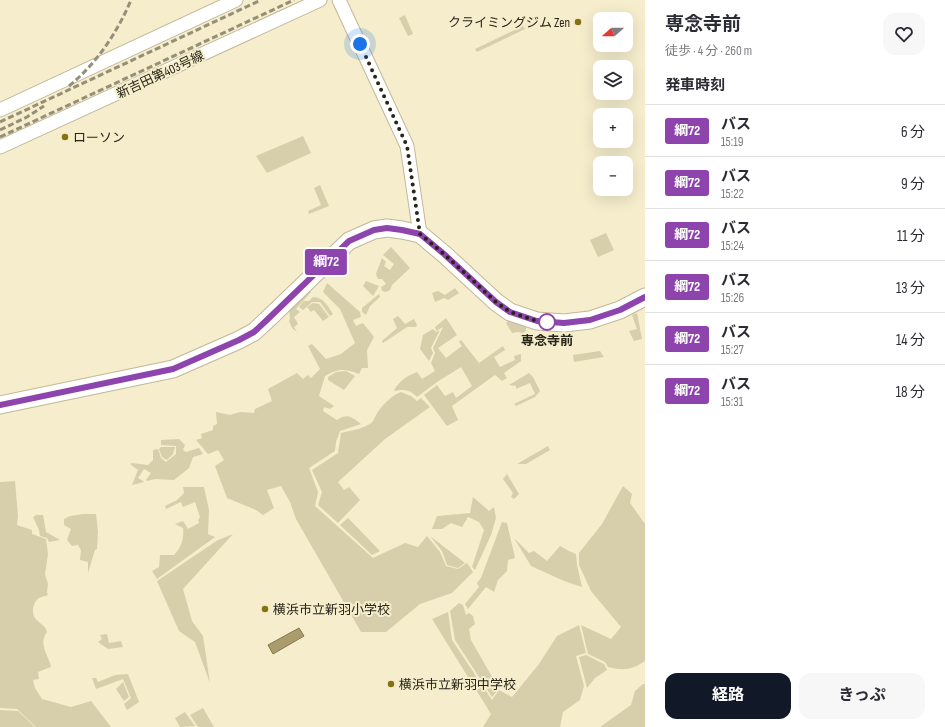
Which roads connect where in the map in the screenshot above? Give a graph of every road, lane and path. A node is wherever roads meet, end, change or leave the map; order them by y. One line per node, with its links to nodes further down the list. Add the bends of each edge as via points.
1 (236, 0): 4 (street)
2 (320, 0): 5 (street, 新吉田第403号線)
3 (339, 0): 6 (street, via 407,146)
4 (0, 110)
5 (0, 147)
6 (420, 234): 7 (main road, via 496,302 510,312 537,321 564,323 590,320 620,310); 8 (main road, via 387,228 354,238 254,332 173,369)
7 (645, 297)
8 (0, 405)

